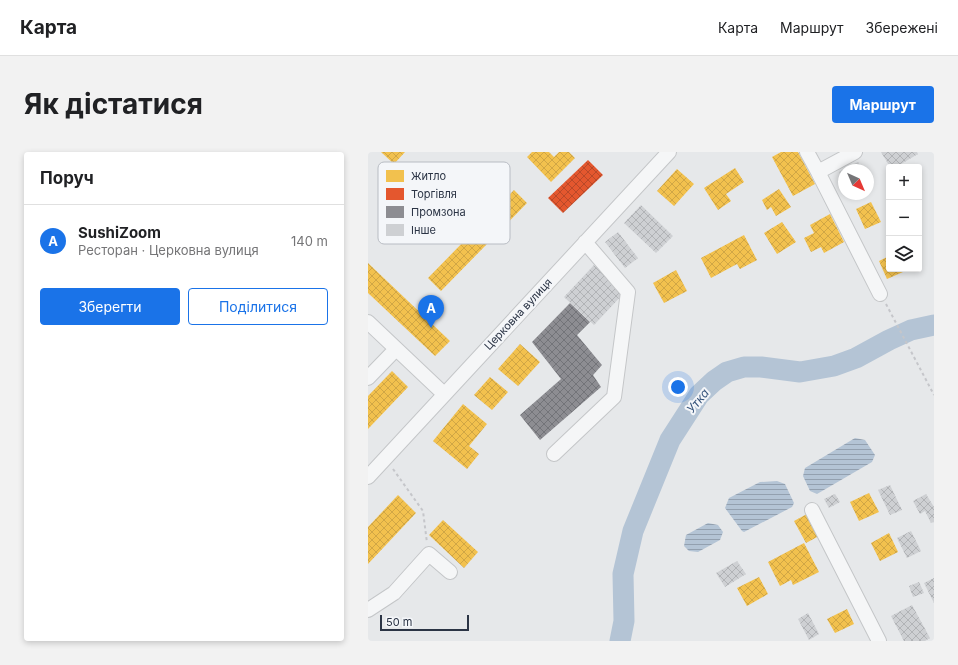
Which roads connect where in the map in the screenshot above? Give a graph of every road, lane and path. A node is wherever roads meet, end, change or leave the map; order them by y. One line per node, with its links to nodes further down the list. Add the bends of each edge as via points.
1 (669, 152): 5 (street, Церковна вулиця)
2 (808, 152): 4 (street)
3 (855, 152): 4 (street)
4 (818, 172): 6 (street)
5 (585, 242): 10 (street, Церковна вулиця); 12 (street, via 628,292 614,397)
6 (880, 294): 11 (path)
7 (368, 322): 8 (street)
8 (396, 349): 9 (street); 10 (street)
9 (368, 378)
10 (444, 394): 13 (street, Церковна вулиця)
11 (934, 395)
12 (554, 454)
13 (385, 458): 14 (street, Церковна вулиця); 16 (path, via 424,511)
14 (368, 477)
15 (812, 510): 19 (street)
16 (428, 554): 17 (street); 18 (street, via 394,593)
17 (450, 572)
18 (368, 610)
19 (879, 641)

